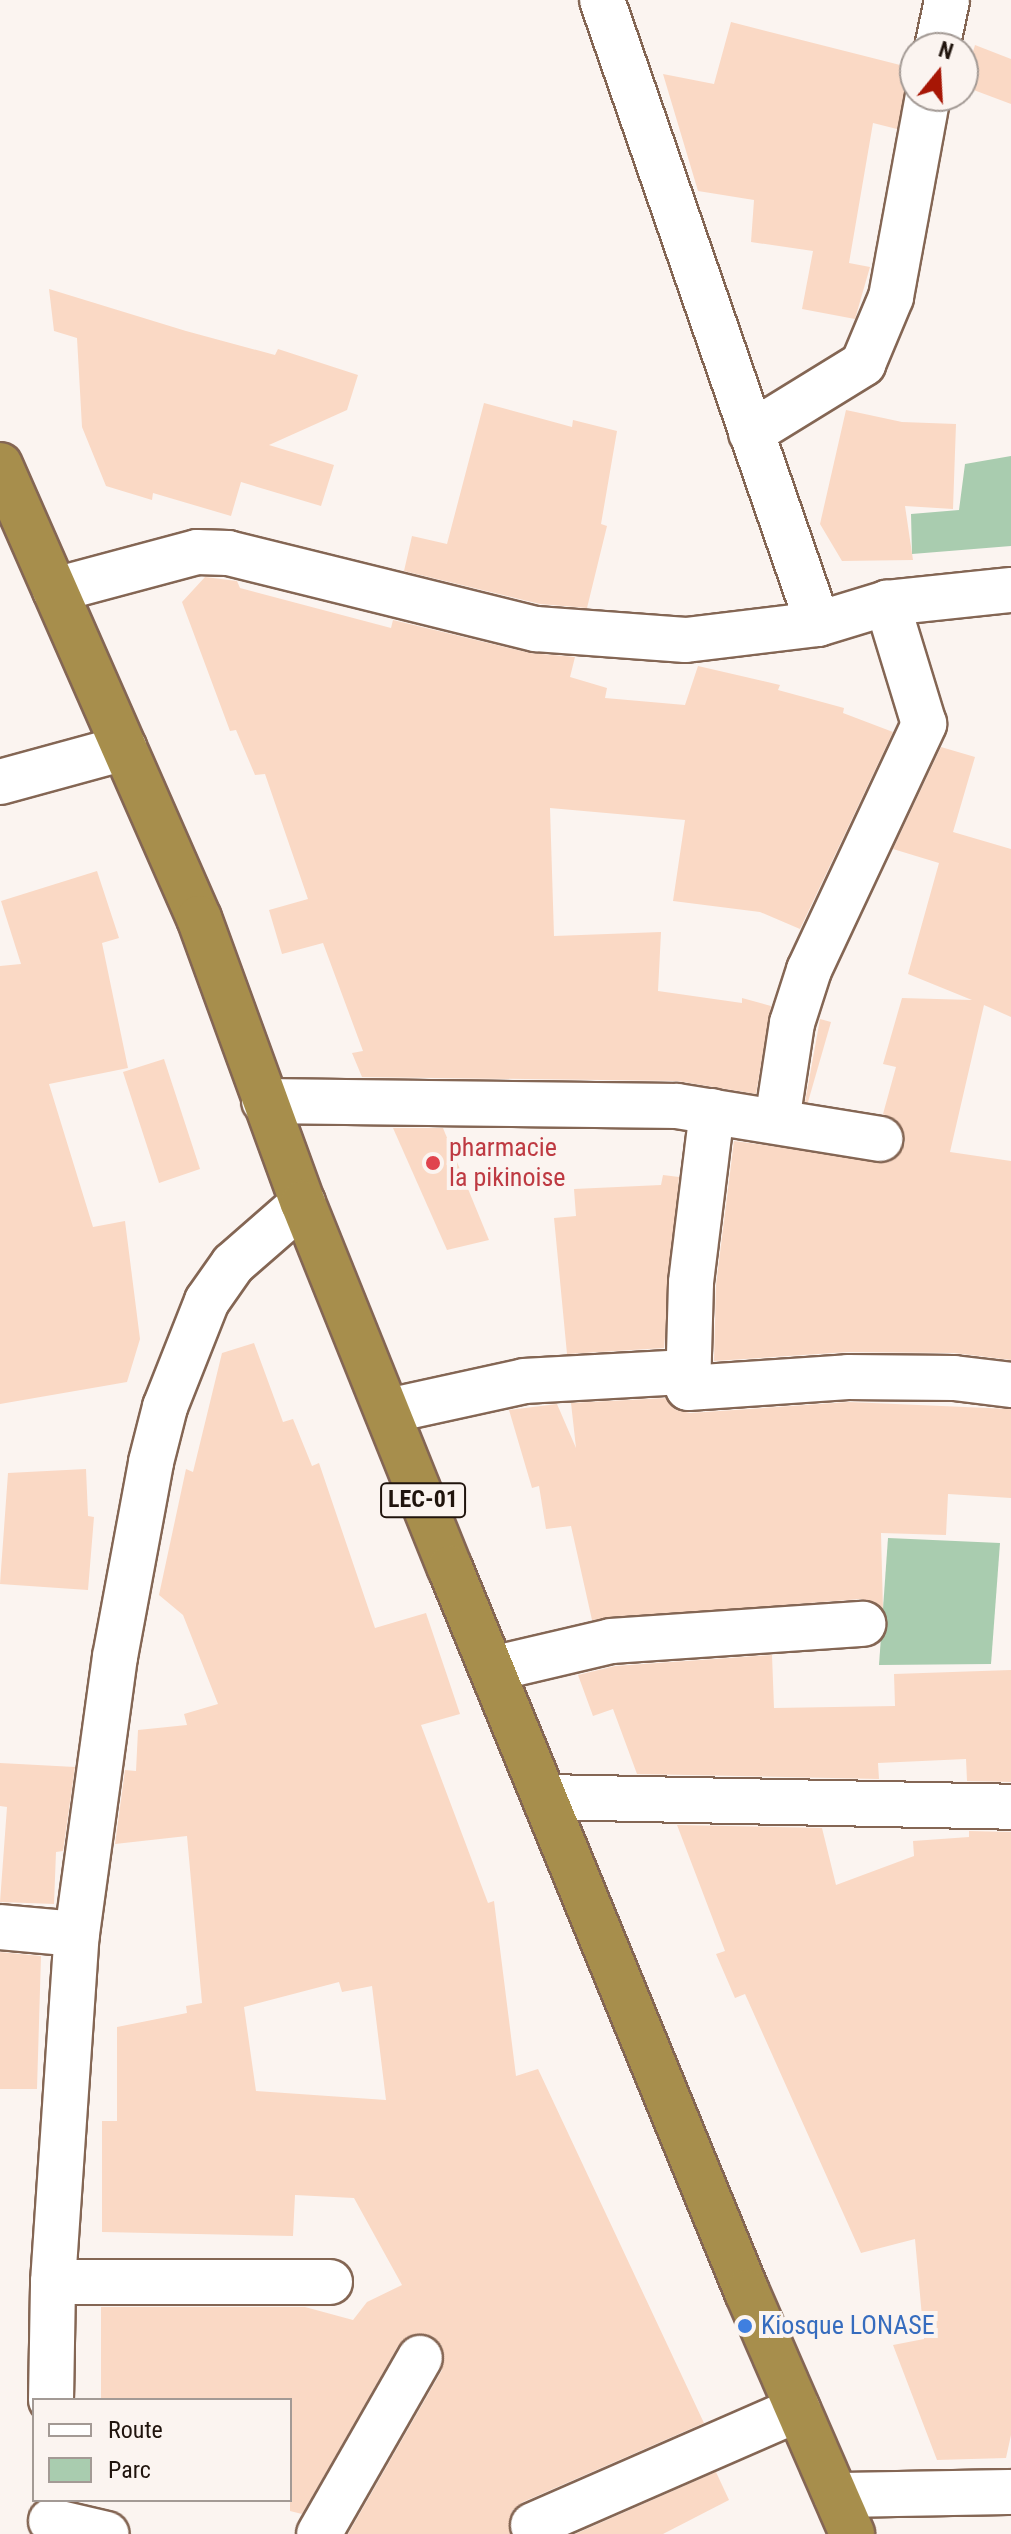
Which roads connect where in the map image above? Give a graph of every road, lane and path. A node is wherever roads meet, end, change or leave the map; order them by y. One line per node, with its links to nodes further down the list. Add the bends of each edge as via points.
1 (602, 0): 5 (street)
2 (947, 0): 3 (street)
3 (940, 32)
4 (925, 112): 5 (street, via 891,297 863,364)
5 (751, 433): 10 (street)
6 (0, 465): 7 (highway, LEC-01)
7 (55, 590): 10 (street, via 197,552 228,553 488,620 578,636 686,640); 11 (highway, LEC-01)
8 (1011, 590): 9 (street)
9 (887, 603): 10 (street); 15 (street, via 924,724 809,970 792,1023)
10 (818, 624)
11 (124, 748): 12 (street); 13 (highway, LEC-01, via 199,918)
12 (0, 782)
13 (264, 1101): 14 (street, via 603,1103); 17 (highway, LEC-01)
14 (712, 1111): 15 (street); 18 (street, via 691,1283)
15 (777, 1121): 16 (street)
16 (880, 1139)
17 (303, 1203): 20 (highway, LEC-01); 26 (street, via 233,1264 207,1301 165,1407 115,1657)
18 (687, 1372): 19 (street, via 688,1388 848,1377 954,1378); 20 (street, via 524,1381)
19 (1011, 1385)
20 (388, 1411): 22 (highway, LEC-01)
21 (863, 1624): 22 (street, via 611,1641)
22 (492, 1669): 23 (highway, LEC-01)
23 (545, 1797): 24 (street); 31 (highway, LEC-01)
24 (1011, 1807)
25 (0, 1927): 26 (street)
26 (77, 1934): 27 (street)
27 (53, 2282): 28 (street); 30 (street)
28 (330, 2282)
29 (420, 2358): 37 (street)
30 (51, 2398)
31 (798, 2409): 33 (highway, LEC-01); 35 (street)
32 (1011, 2492): 33 (street)
33 (844, 2514)
34 (51, 2518): 36 (street)
35 (533, 2525)
36 (107, 2534)
37 (319, 2534)

